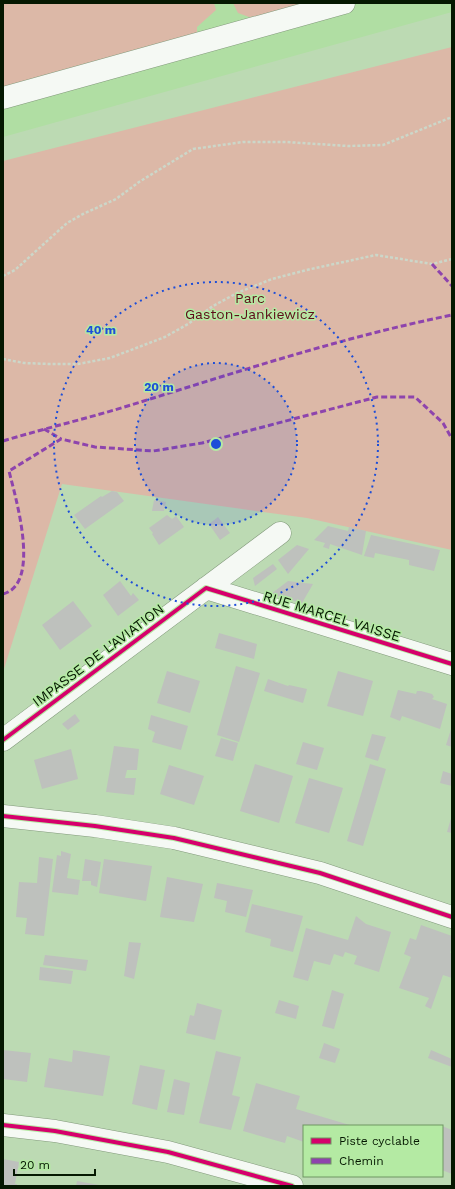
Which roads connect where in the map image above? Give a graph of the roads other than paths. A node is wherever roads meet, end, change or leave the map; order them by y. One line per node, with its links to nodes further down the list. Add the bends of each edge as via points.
1 (344, 3): 2 (street)
2 (3, 98)
3 (280, 533): 4 (street, IMPASSE DE L'AVIATION)
4 (206, 588): 5 (street, RUE MARCEL VAISSE); 6 (street, IMPASSE DE L'AVIATION)
5 (452, 664)
6 (3, 740)
7 (3, 816): 8 (street, via 174,838 320,873)
8 (452, 917)
9 (3, 1125): 10 (street, via 55,1131 168,1152)
10 (292, 1186)

